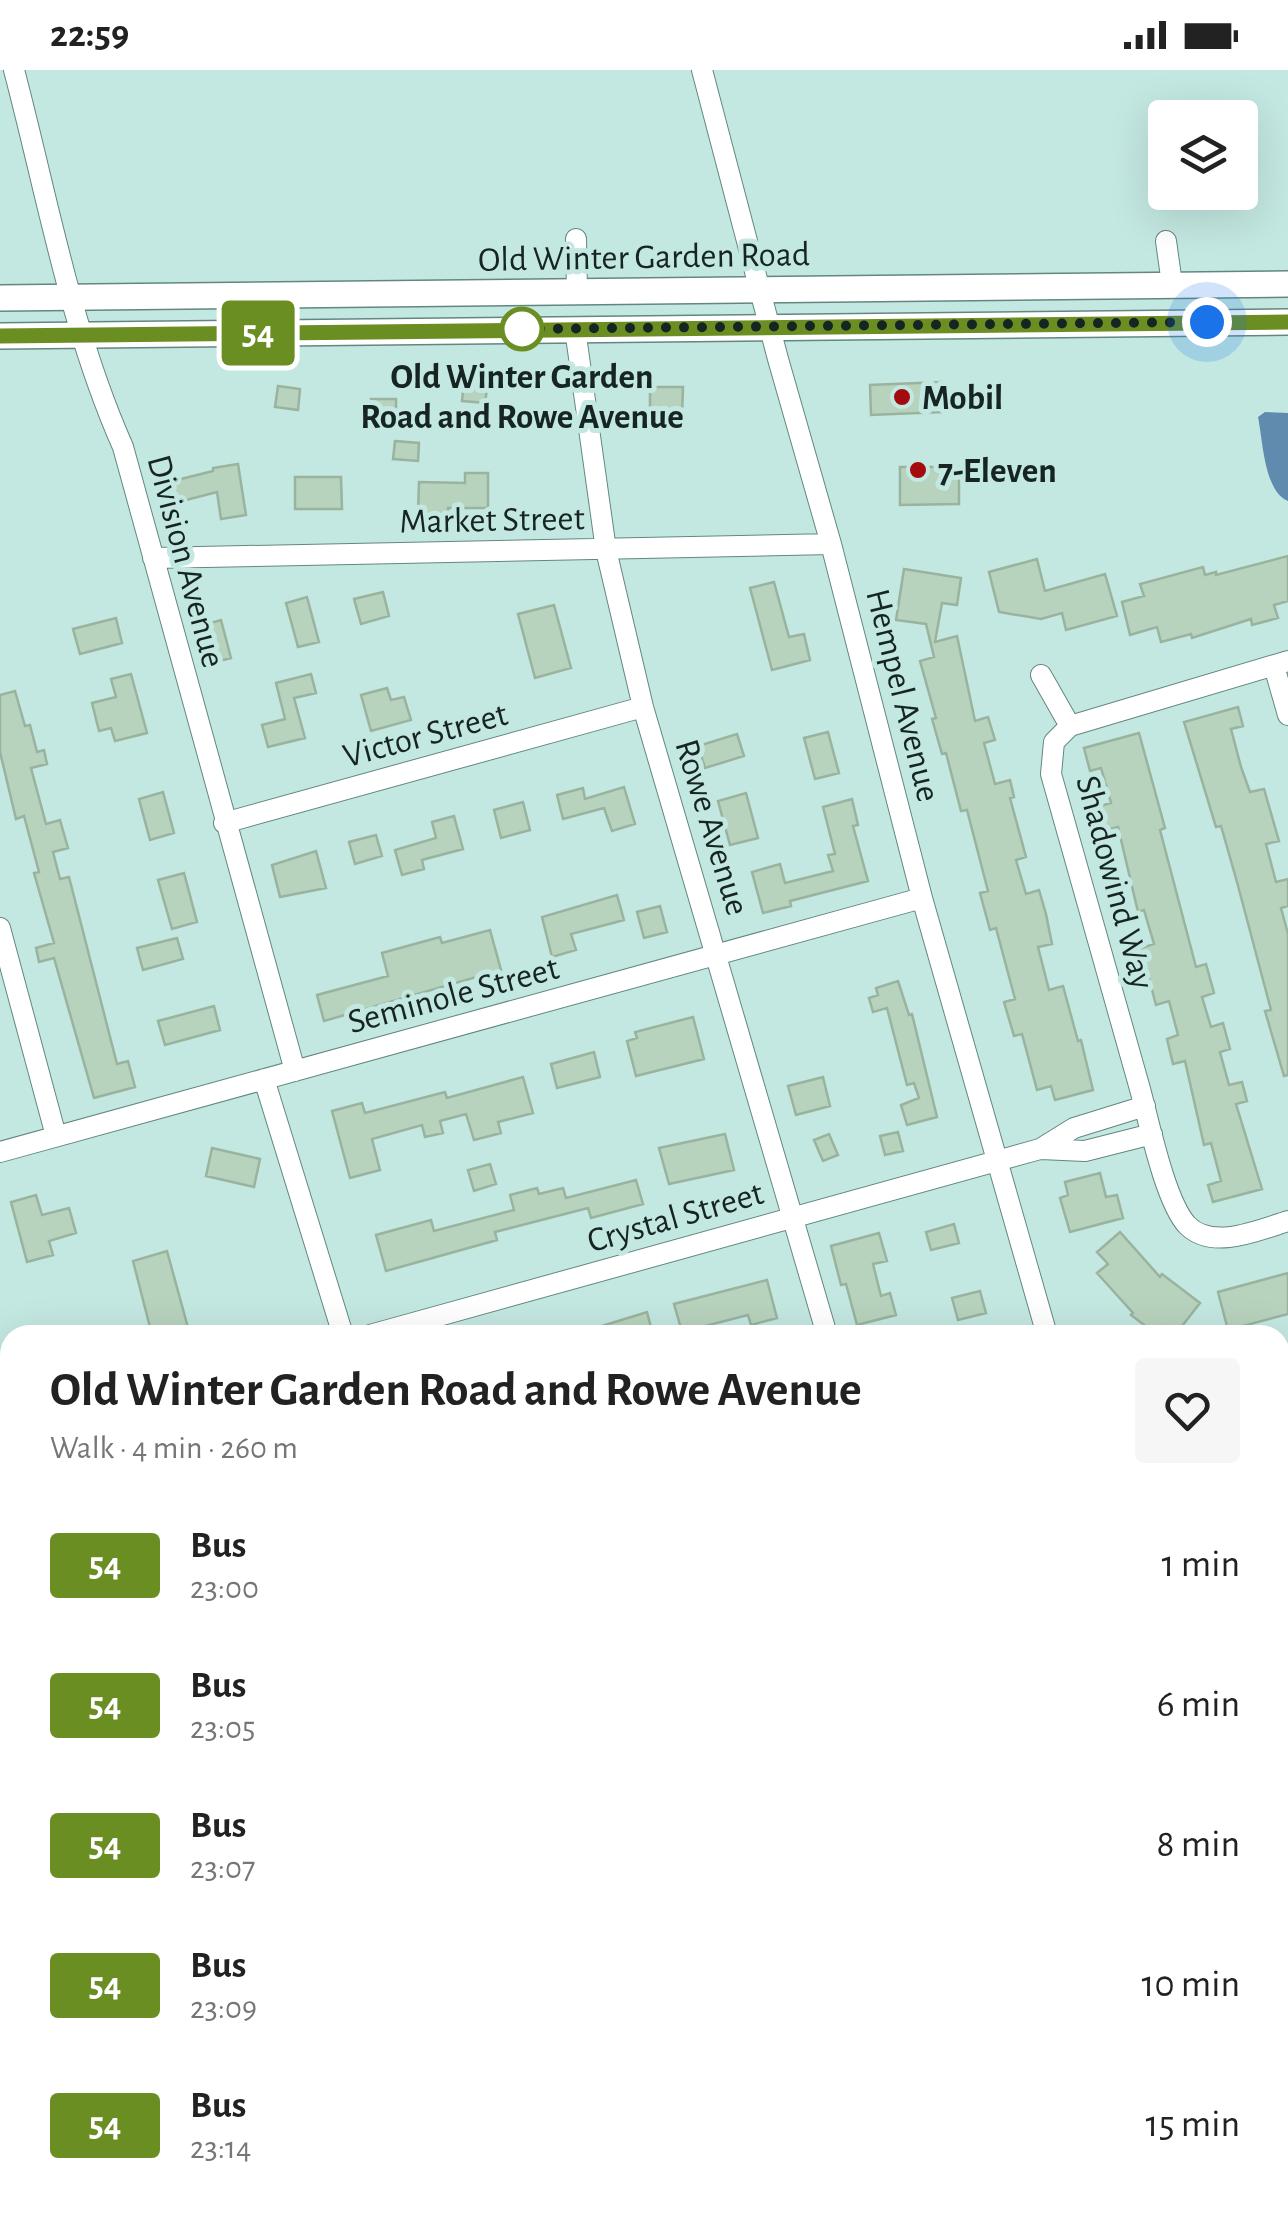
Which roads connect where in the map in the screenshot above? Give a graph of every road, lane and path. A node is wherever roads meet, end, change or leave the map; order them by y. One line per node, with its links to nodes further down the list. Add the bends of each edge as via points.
1 (702, 70): 7 (street, Hempel Avenue)
2 (17, 71): 9 (street, Division Avenue)
3 (576, 239): 8 (street)
4 (1166, 241): 5 (street)
5 (1172, 284): 6 (main road, Old Winter Garden Road); 7 (main road, Old Winter Garden Road)
6 (1288, 284)
7 (760, 289): 8 (main road, Old Winter Garden Road); 12 (street, Hempel Avenue)
8 (577, 292): 9 (main road, Old Winter Garden Road)
9 (73, 297): 10 (main road, Old Winter Garden Road); 14 (street, Division Avenue)
10 (0, 298)
11 (1288, 322): 12 (main road, Old Winter Garden Road)
12 (769, 326): 13 (main road, Old Winter Garden Road); 16 (street, Hempel Avenue)
13 (575, 329): 14 (main road, Old Winter Garden Road); 17 (street, Rowe Avenue)
14 (84, 335): 15 (main road, Old Winter Garden Road); 18 (street, Division Avenue)
15 (0, 336)
16 (831, 544): 17 (street, Market Street); 25 (street, Hempel Avenue)
17 (606, 550): 18 (street, Market Street); 21 (street, Rowe Avenue)
18 (153, 558): 24 (street, Division Avenue)
19 (1281, 664): 22 (street); 23 (street)
20 (1041, 675): 23 (street)
21 (644, 707): 24 (street, Victor Street); 27 (street, Rowe Avenue)
22 (1288, 714)
23 (1070, 726): 30 (street, Shadowind Way, via 1054,742 1051,774)
24 (224, 823): 28 (street, Division Avenue)
25 (922, 898): 27 (street, Seminole Street); 35 (street, Hempel Avenue)
26 (0, 928): 32 (street)
27 (718, 956): 28 (street, Seminole Street); 36 (street, Rowe Avenue)
28 (295, 1071): 29 (street, Seminole Street)
29 (264, 1079): 32 (street, Seminole Street); 38 (street)
30 (1144, 1106): 31 (street, Shadowind Way); 33 (street, via 1074,1128)
31 (1152, 1134): 33 (street, via 1084,1151); 37 (street, Shadowind Way, via 1188,1226 1209,1238)
32 (56, 1136): 34 (street, Seminole Street)
33 (1040, 1149): 35 (street)
34 (0, 1152)
35 (998, 1160): 36 (street, Crystal Street); 41 (street, Hempel Avenue)
36 (792, 1216): 39 (street, Crystal Street); 40 (street, Rowe Avenue)
37 (1288, 1221)
38 (340, 1325)
39 (405, 1325)
40 (824, 1325)
41 (1044, 1325)

